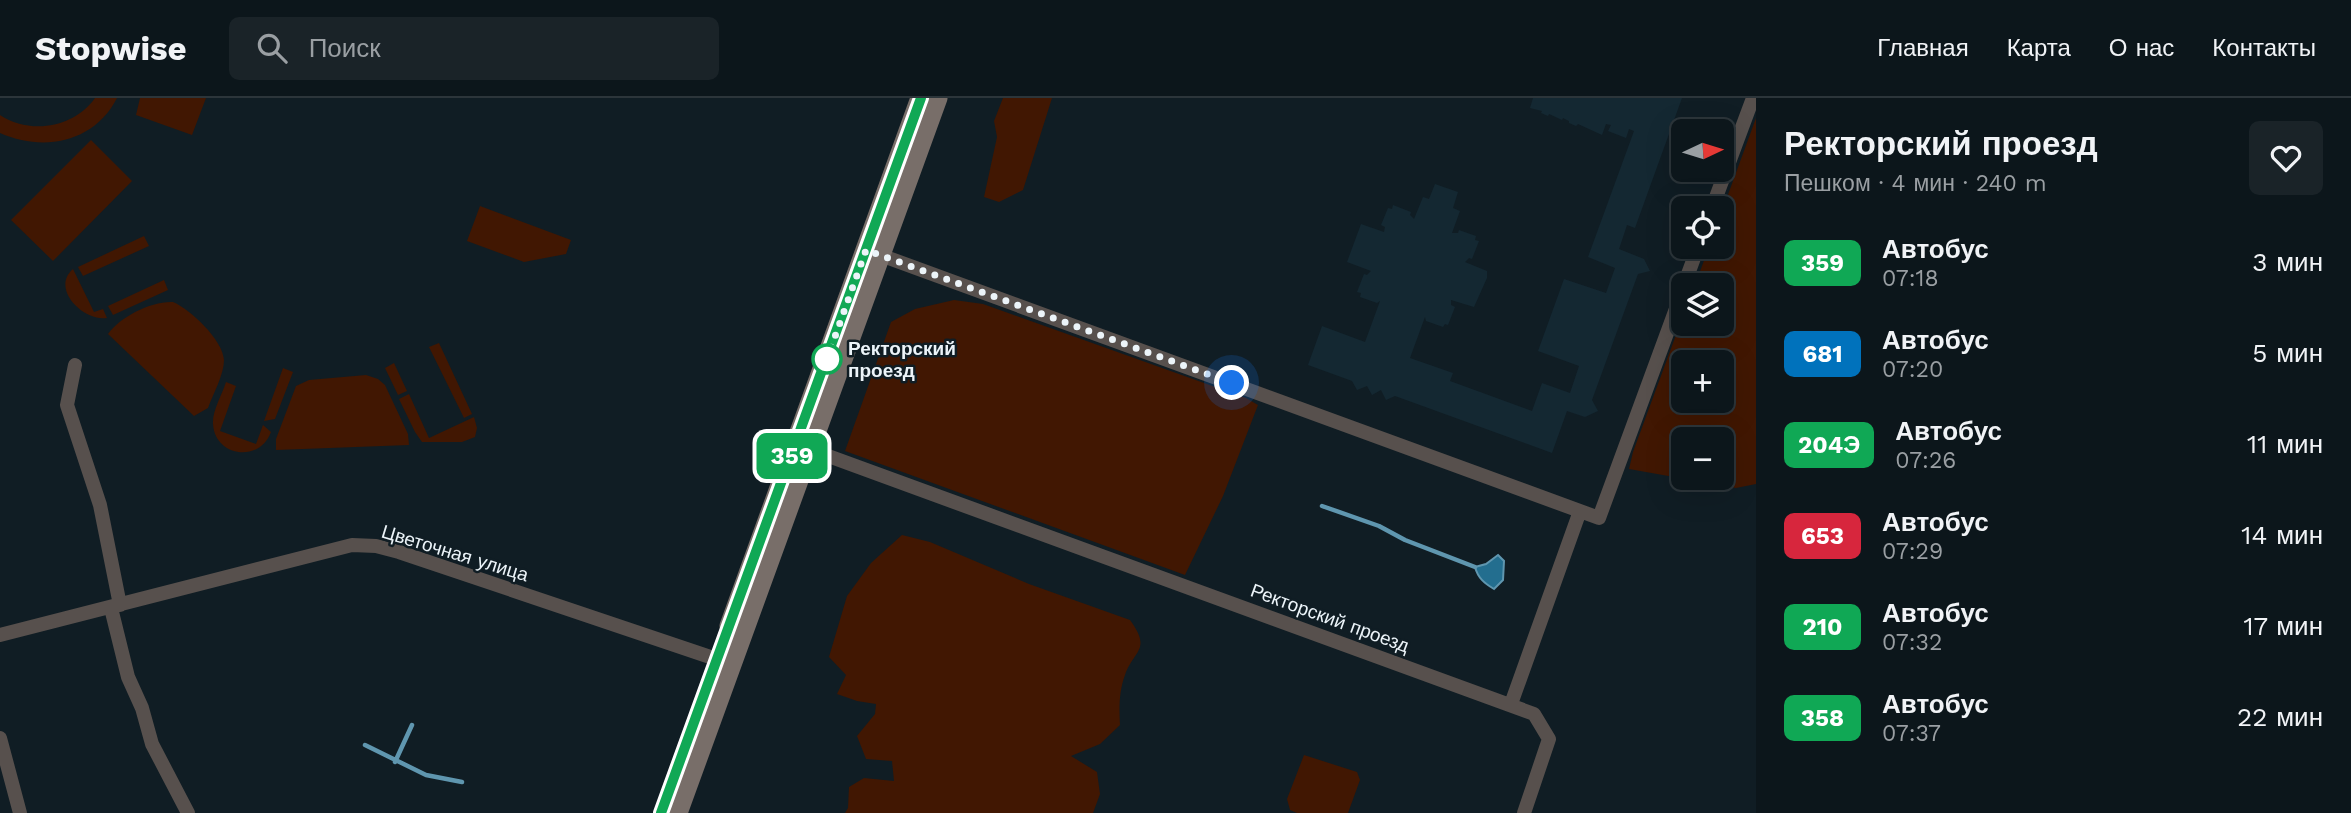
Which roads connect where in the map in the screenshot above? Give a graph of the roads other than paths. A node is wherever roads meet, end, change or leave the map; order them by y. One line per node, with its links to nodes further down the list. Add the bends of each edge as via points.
1 (921, 98): 5 (street)
2 (937, 98): 5 (street)
3 (1753, 98): 4 (street)
4 (1716, 196)
5 (873, 253): 8 (street); 9 (street)
6 (1671, 321): 9 (street, via 1599,518)
7 (75, 365): 10 (street, via 67,405 100,505)
8 (803, 447): 12 (street); 13 (street, Ректорский проезд)
9 (1580, 511): 13 (street)
10 (115, 607): 11 (street, Цветочная улица); 12 (street, Цветочная улица, via 340,547 376,546); 16 (street, via 128,677 152,744)
11 (0, 635)
12 (724, 662): 17 (street); 18 (street)
13 (1511, 704): 19 (street, Ректорский проезд, via 1534,714 1549,739)
14 (0, 738): 15 (street)
15 (20, 813)
16 (188, 813)
17 (662, 813)
18 (677, 813)
19 (1524, 813)

